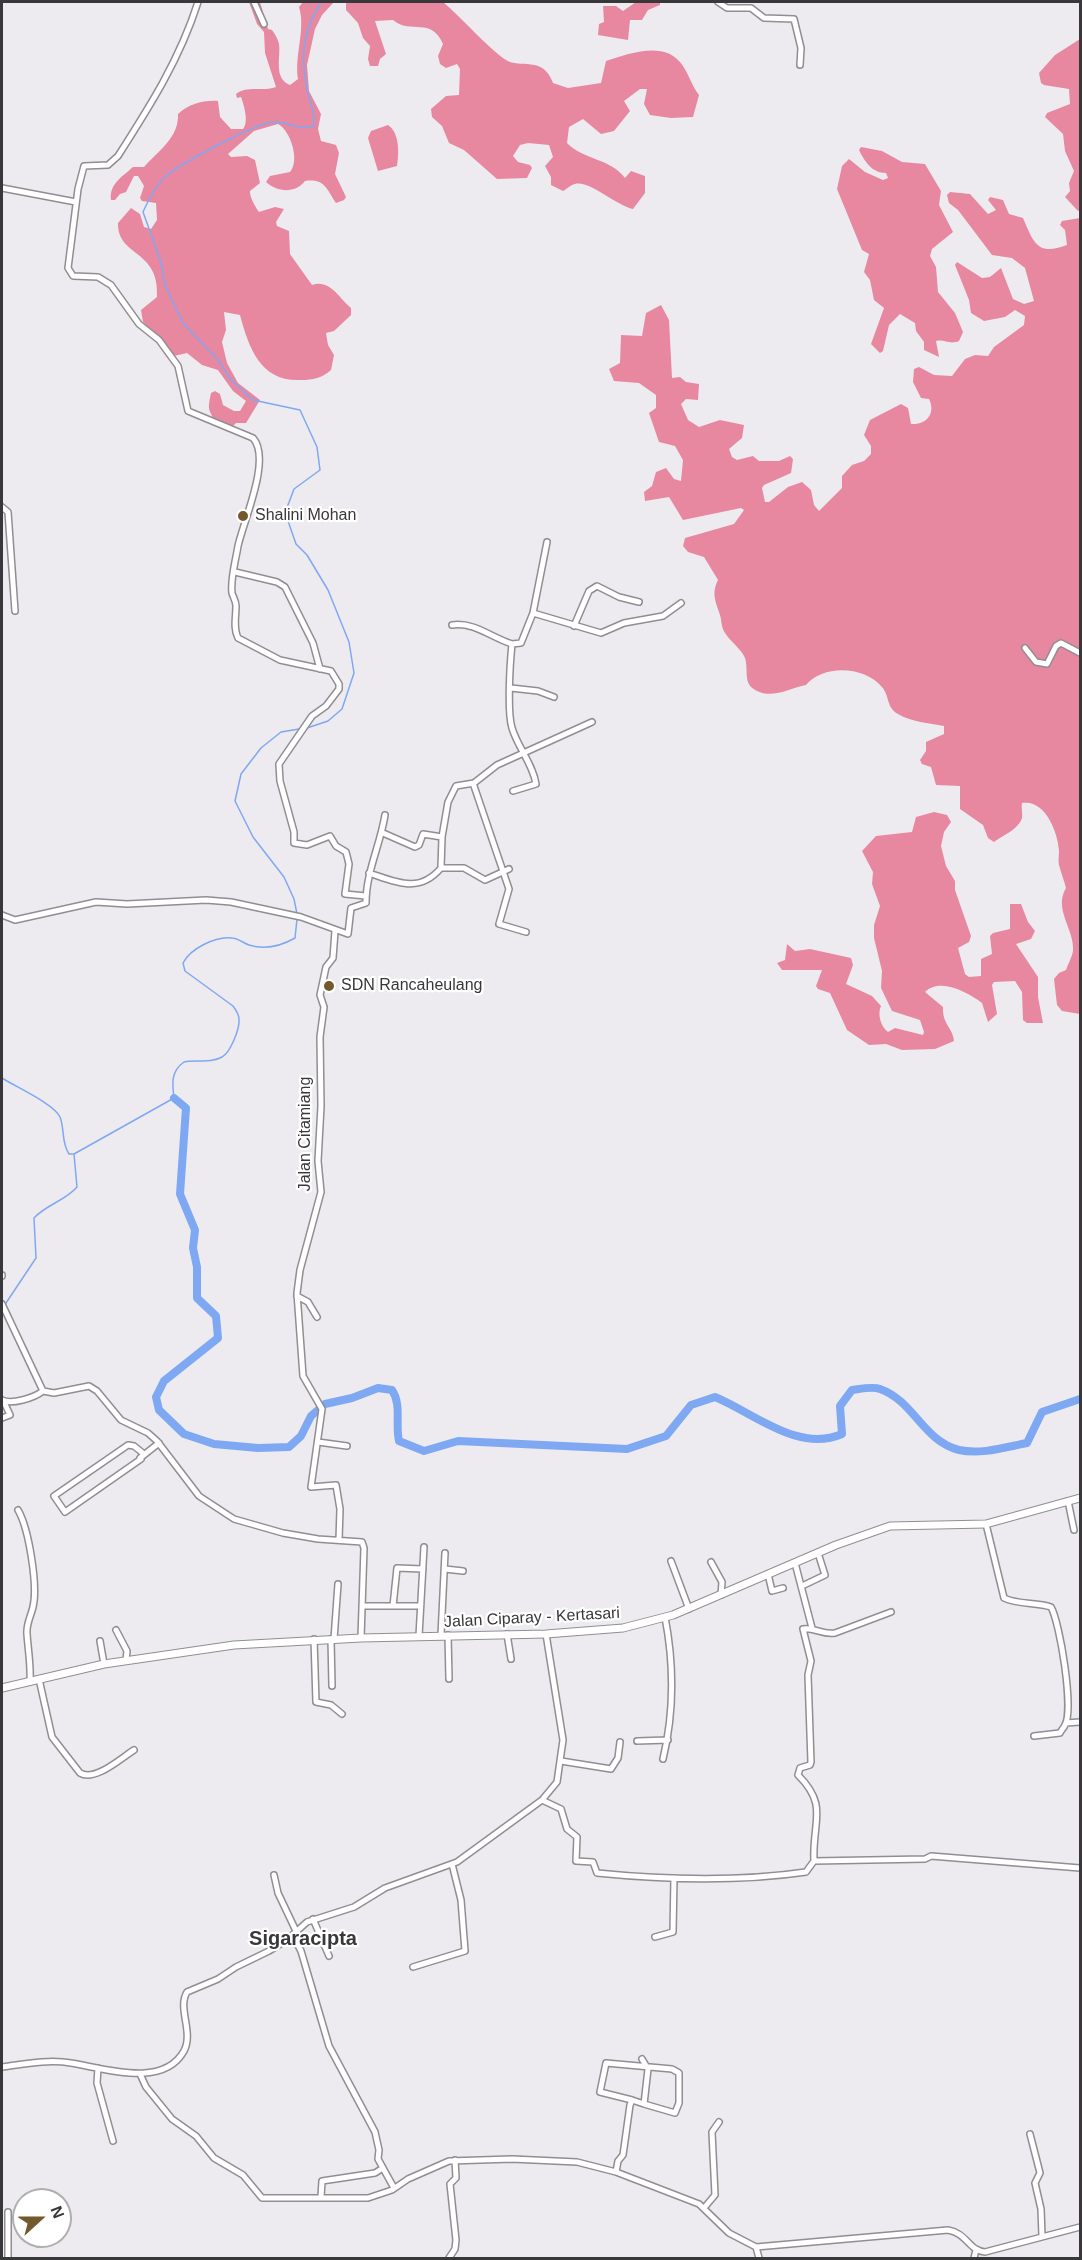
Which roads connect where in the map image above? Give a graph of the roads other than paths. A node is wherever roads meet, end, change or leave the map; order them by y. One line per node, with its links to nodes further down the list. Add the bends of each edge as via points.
1 (198, 2): 7 (street, via 169,75 112,164 84,166)
2 (254, 2): 4 (street)
3 (718, 2): 5 (street, via 727,8 751,8 764,18 794,19)
4 (264, 24)
5 (801, 65)
6 (2, 188): 7 (street)
7 (76, 202): 10 (street, via 68,268 71,274 98,278 118,293 130,313 159,340 178,366 188,411 253,438 259,447 258,469)
8 (2, 507): 13 (street, via 8,512)
9 (547, 542): 14 (street)
10 (235, 572): 20 (street, via 282,583 313,643); 20 (street, via 232,591 237,604 238,638 280,660)
11 (639, 602): 16 (street, via 597,586 589,591)
12 (681, 603): 16 (street, via 663,616 624,623 602,633)
13 (15, 611)
14 (533, 613): 16 (street); 17 (street, via 522,643)
15 (452, 625): 17 (street, via 479,627 489,636)
16 (574, 626)
17 (512, 644): 21 (street)
18 (1025, 648): 19 (street, via 1036,662 1047,664 1061,643)
19 (1080, 653)
20 (320, 669): 33 (street, via 333,673 339,689 312,716 279,764 283,795 294,843 307,845 330,836 346,852 349,864 345,894)
21 (511, 688): 22 (street); 24 (street, via 512,727)
22 (554, 697)
23 (592, 722): 24 (street)
24 (525, 754): 25 (street, via 497,765); 26 (street, via 536,784)
25 (473, 783): 29 (street, via 456,786 451,792); 31 (street)
26 (513, 791)
27 (385, 815): 28 (street)
28 (383, 833): 29 (street, via 415,847 423,834); 32 (street)
29 (442, 837): 30 (street)
30 (441, 868): 31 (street, via 464,868 485,880); 32 (street, via 427,881 413,885 397,884)
31 (507, 870): 36 (street, via 509,893 499,924)
32 (369, 873): 33 (street)
33 (366, 896): 35 (street, via 365,905 351,908 349,934)
34 (2, 915): 35 (street, via 15,920 96,902 206,900 301,917)
35 (335, 931): 37 (street, Jalan Citamiang, via 333,958 326,967 320,995 324,1007 320,1036 321,1192)
36 (526, 932)
37 (297, 1296): 40 (street, via 308,1302); 44 (street, Jalan Citamiang, via 302,1373 322,1409)
38 (2, 1304): 39 (street)
39 (4, 1314): 41 (street)
40 (317, 1317)
41 (43, 1391): 42 (street); 45 (street, via 91,1387 121,1420)
42 (3, 1401): 43 (street, via 10,1415)
43 (2, 1418)
44 (318, 1442): 46 (street); 53 (street, via 311,1487 336,1485)
45 (159, 1443): 47 (street); 53 (street, via 199,1496 234,1519 283,1533)
46 (347, 1446)
47 (144, 1454): 47 (street, via 65,1512 54,1496 128,1445)
48 (1080, 1498): 49 (main road, Jalan Ciparay - Kertasari)
49 (1068, 1501): 51 (main road, Jalan Ciparay - Kertasari); 52 (street)
50 (18, 1510): 89 (street, via 33,1572 34,1606 27,1629)
51 (986, 1524): 56 (main road, Jalan Ciparay - Kertasari, via 890,1526); 92 (street, via 1004,1598 1046,1605 1056,1616)
52 (1074, 1530)
53 (339, 1540): 68 (street, via 363,1544)
54 (424, 1547): 60 (street)
55 (445, 1552): 61 (street)
56 (818, 1553): 59 (main road, Jalan Ciparay - Kertasari); 65 (street, via 825,1575)
57 (671, 1561): 71 (street)
58 (711, 1562): 67 (street, via 722,1582)
59 (795, 1563): 63 (main road, Jalan Ciparay - Kertasari); 65 (street)
60 (423, 1569): 69 (street, via 397,1569); 70 (street)
61 (445, 1569): 62 (street); 78 (street)
62 (463, 1571)
63 (768, 1574): 66 (street, via 772,1591); 67 (main road, Jalan Ciparay - Kertasari)
64 (338, 1584): 82 (street)
65 (802, 1587): 74 (street)
66 (783, 1588)
67 (721, 1595): 71 (main road, Jalan Ciparay - Kertasari)
68 (362, 1606): 69 (street); 80 (street)
69 (393, 1606): 70 (street)
70 (420, 1606): 79 (street)
71 (689, 1608): 73 (main road, Jalan Ciparay - Kertasari)
72 (891, 1612): 74 (street, via 826,1635)
73 (665, 1617): 77 (main road, Jalan Ciparay - Kertasari, via 605,1631); 98 (street, via 671,1655)
74 (812, 1628): 105 (street, via 803,1629 811,1660 811,1764 800,1768 798,1775 816,1799)
75 (116, 1630): 85 (street, via 127,1651)
76 (507, 1634): 77 (main road, Jalan Ciparay - Kertasari); 78 (main road, Jalan Ciparay - Kertasari); 84 (street)
77 (546, 1634): 103 (street, via 562,1730)
78 (445, 1635): 79 (main road, Jalan Ciparay - Kertasari); 88 (street)
79 (418, 1636): 80 (main road, Jalan Ciparay - Kertasari)
80 (361, 1638): 82 (main road, Jalan Ciparay - Kertasari)
81 (314, 1639): 82 (main road, Jalan Ciparay - Kertasari); 85 (main road, Jalan Ciparay - Kertasari); 94 (street, via 316,1702 331,1705)
82 (333, 1639): 90 (street)
83 (99, 1641): 86 (street)
84 (511, 1659)
85 (126, 1660): 86 (main road, Jalan Ciparay - Kertasari)
86 (104, 1664): 87 (main road, Jalan Ciparay - Kertasari)
87 (39, 1679): 89 (main road, Jalan Ciparay - Kertasari); 101 (street, via 52,1737 84,1776)
88 (449, 1679)
89 (30, 1681): 91 (main road, Jalan Ciparay - Kertasari)
90 (332, 1686)
91 (2, 1688)
92 (1066, 1704): 93 (street); 96 (street)
93 (1058, 1705)
94 (342, 1714)
95 (1080, 1722): 96 (street)
96 (1066, 1723): 97 (street, via 1060,1733)
97 (1034, 1736)
98 (668, 1740): 99 (street); 102 (street)
99 (637, 1741)
100 (620, 1742): 103 (street, via 618,1758 611,1769)
101 (134, 1750)
102 (663, 1759)
103 (561, 1761): 104 (street, via 557,1782)
104 (542, 1800): 106 (street); 109 (street, via 561,1809 567,1829 577,1837 575,1858 594,1863 595,1872)
105 (814, 1861): 107 (street, via 944,1856); 109 (street, via 806,1872 758,1879)
106 (452, 1864): 110 (street, via 386,1888 354,1907); 114 (street, via 462,1906 465,1951)
107 (1080, 1868)
108 (274, 1875): 111 (street)
109 (674, 1878): 112 (street, via 673,1932)
110 (313, 1919): 111 (street); 113 (street)
111 (294, 1933): 119 (street, via 218,1979 187,1992 184,1999 188,2035 183,2052 172,2063); 126 (street, via 329,2046 375,2132)
112 (655, 1937)
113 (329, 1956)
114 (413, 1967)
115 (642, 2060): 118 (street)
116 (2, 2067): 117 (street, via 55,2062)
117 (98, 2068): 119 (street); 124 (street, via 97,2084)
118 (648, 2068): 120 (street, via 604,2065 600,2092); 121 (street); 121 (street, via 679,2073 679,2103 675,2113)
119 (140, 2074): 129 (street, via 172,2119 196,2136 214,2158 243,2175 260,2197)
120 (632, 2100): 121 (street); 127 (street, via 623,2155)
121 (644, 2104)
122 (719, 2122): 130 (street, via 712,2132 715,2195)
123 (1030, 2134): 133 (street, via 1040,2173 1035,2183)
124 (113, 2141)
125 (455, 2160): 127 (street, via 555,2160); 128 (street); 138 (street, via 456,2178 450,2184 456,2240)
126 (383, 2168): 128 (street); 129 (street, via 375,2173 322,2181)
127 (616, 2172): 130 (street)
128 (394, 2188): 129 (street, via 368,2198)
129 (321, 2197)
130 (704, 2208): 134 (street, via 729,2233)
131 (8, 2212): 137 (street)
132 (1080, 2227): 133 (street)
133 (1042, 2236): 135 (street, via 985,2252)
134 (756, 2247): 135 (street, via 948,2230 958,2232); 139 (street)
135 (976, 2250): 140 (street)
136 (2, 2253): 137 (street)
137 (8, 2257)
138 (449, 2259)
139 (759, 2259)
140 (974, 2259)

